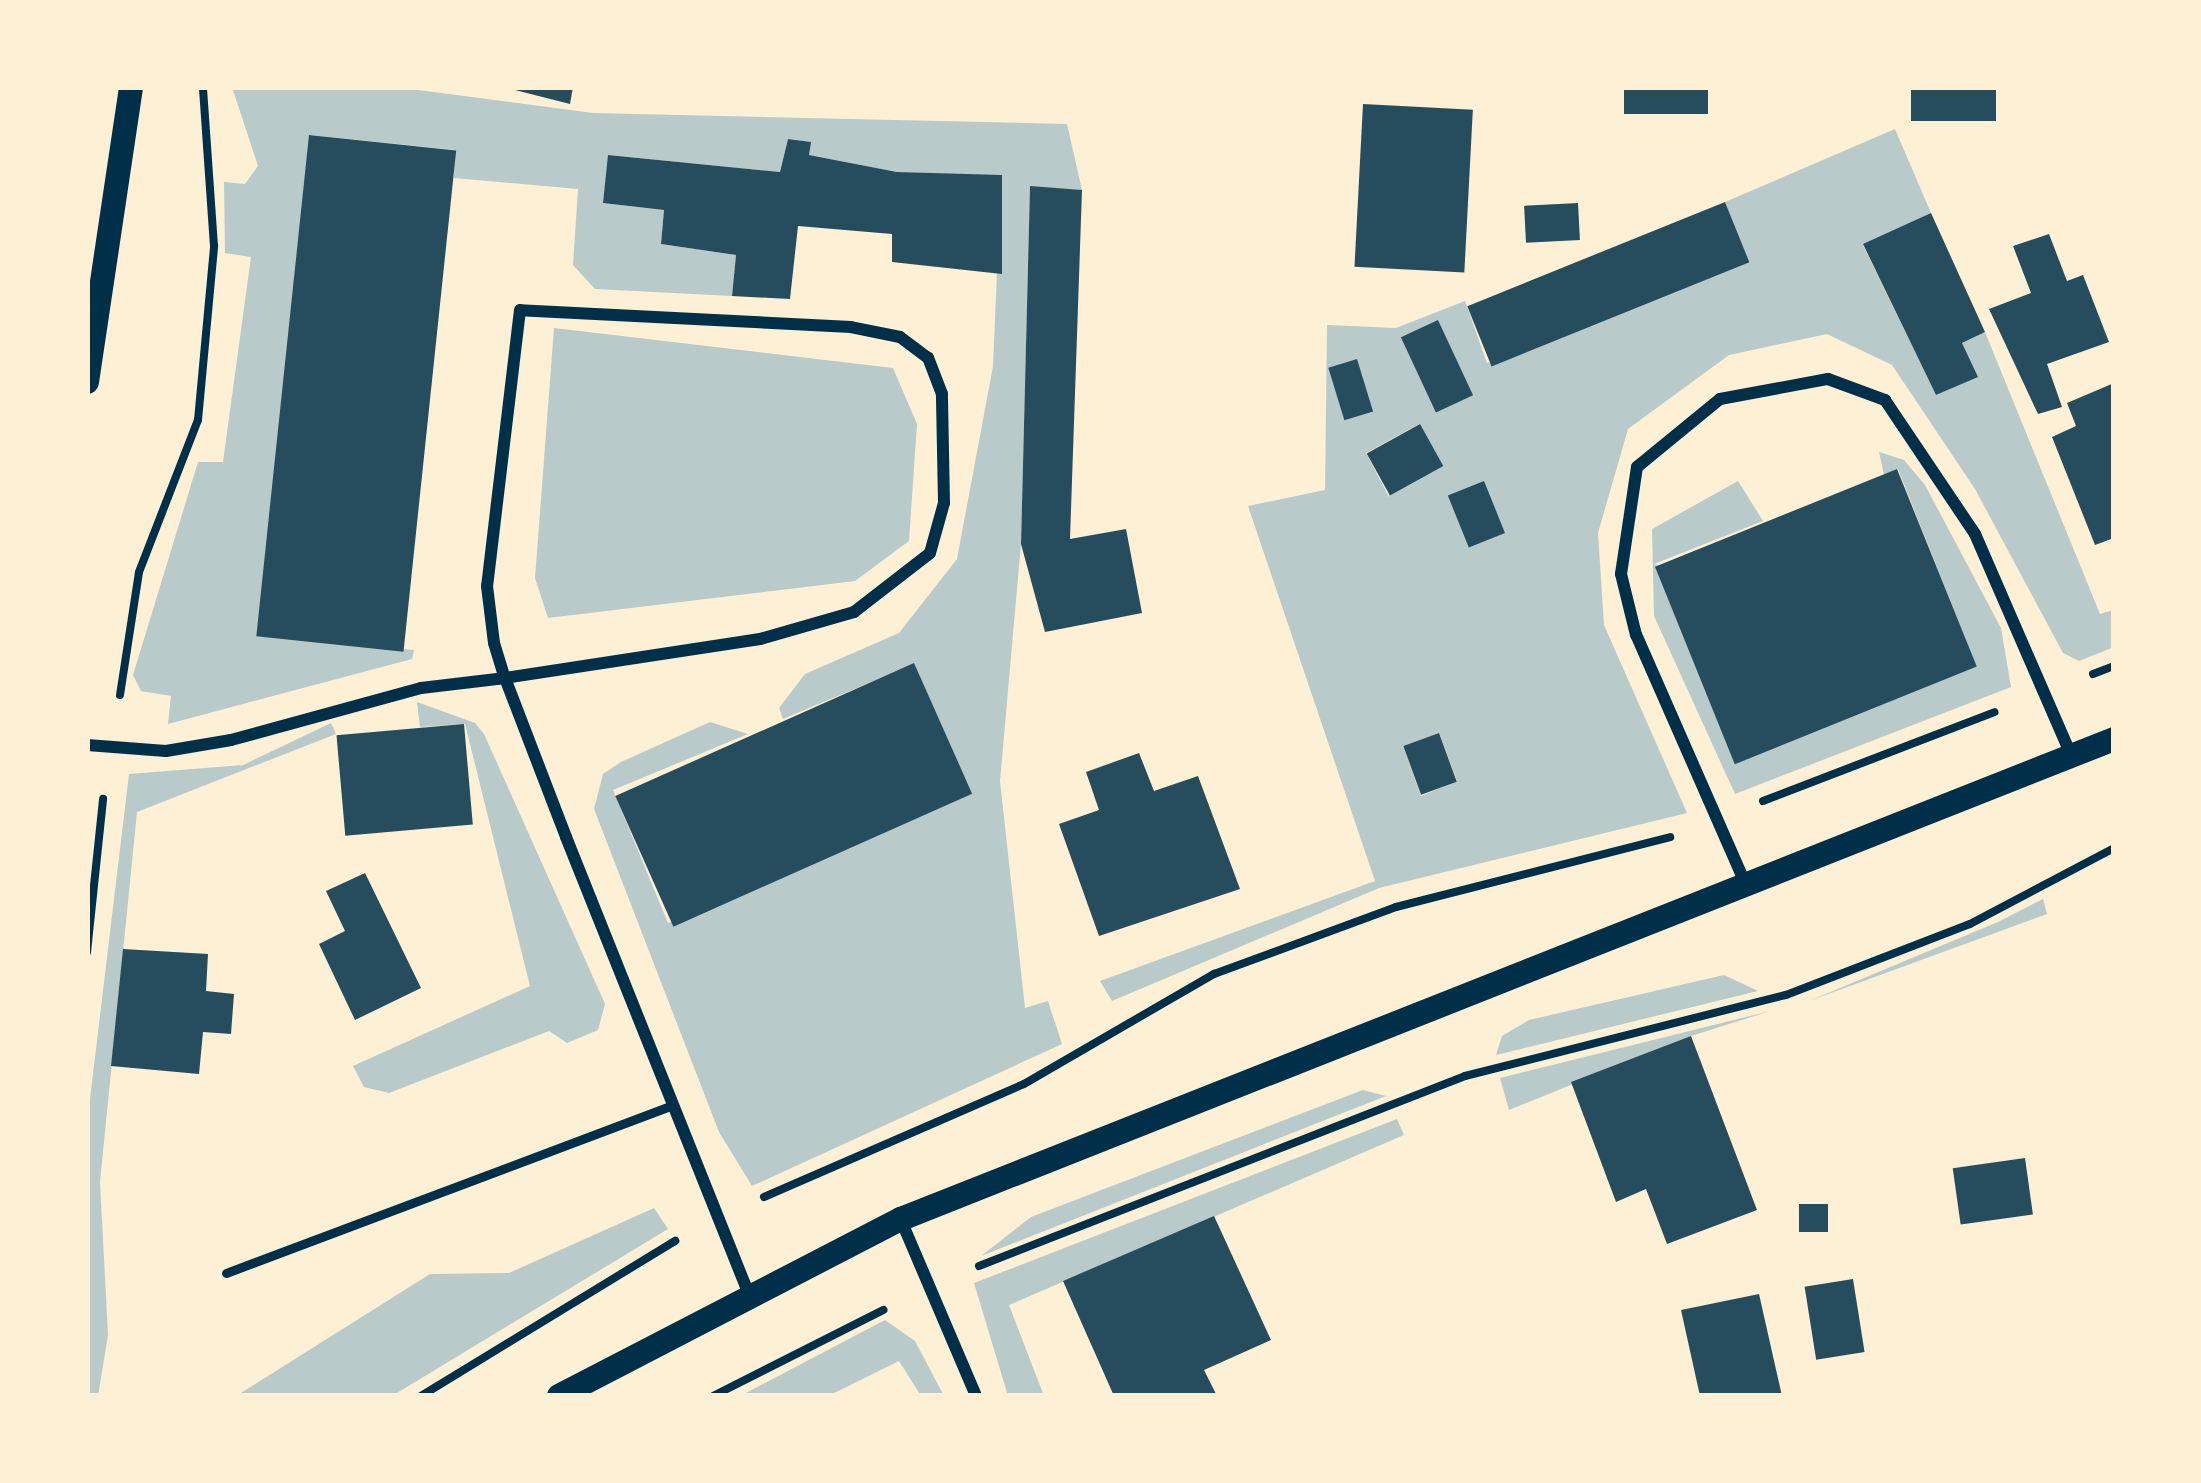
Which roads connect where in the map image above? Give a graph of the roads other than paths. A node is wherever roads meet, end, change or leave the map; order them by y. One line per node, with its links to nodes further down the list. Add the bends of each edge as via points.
1 (131, 87): 2 (main road)
2 (87, 382)
3 (505, 678): 3 (street, via 760,639 854,612 903,584 930,553 944,503 941,394 928,358 900,337 851,327 520,310 487,586); 5 (street, via 421,688 231,740); 8 (street)
4 (2114, 739): 6 (main road)
5 (87, 745)
6 (2072, 756): 7 (main road); 7 (street, via 1975,533 1885,400 1828,379 1720,399 1637,467 1621,574 1636,635)
7 (1746, 885): 9 (main road)
8 (673, 1105): 10 (lane); 11 (street)
9 (901, 1220): 11 (main road); 13 (street)
10 (226, 1273)
11 (748, 1291): 12 (main road)
12 (559, 1396)
13 (976, 1396)

